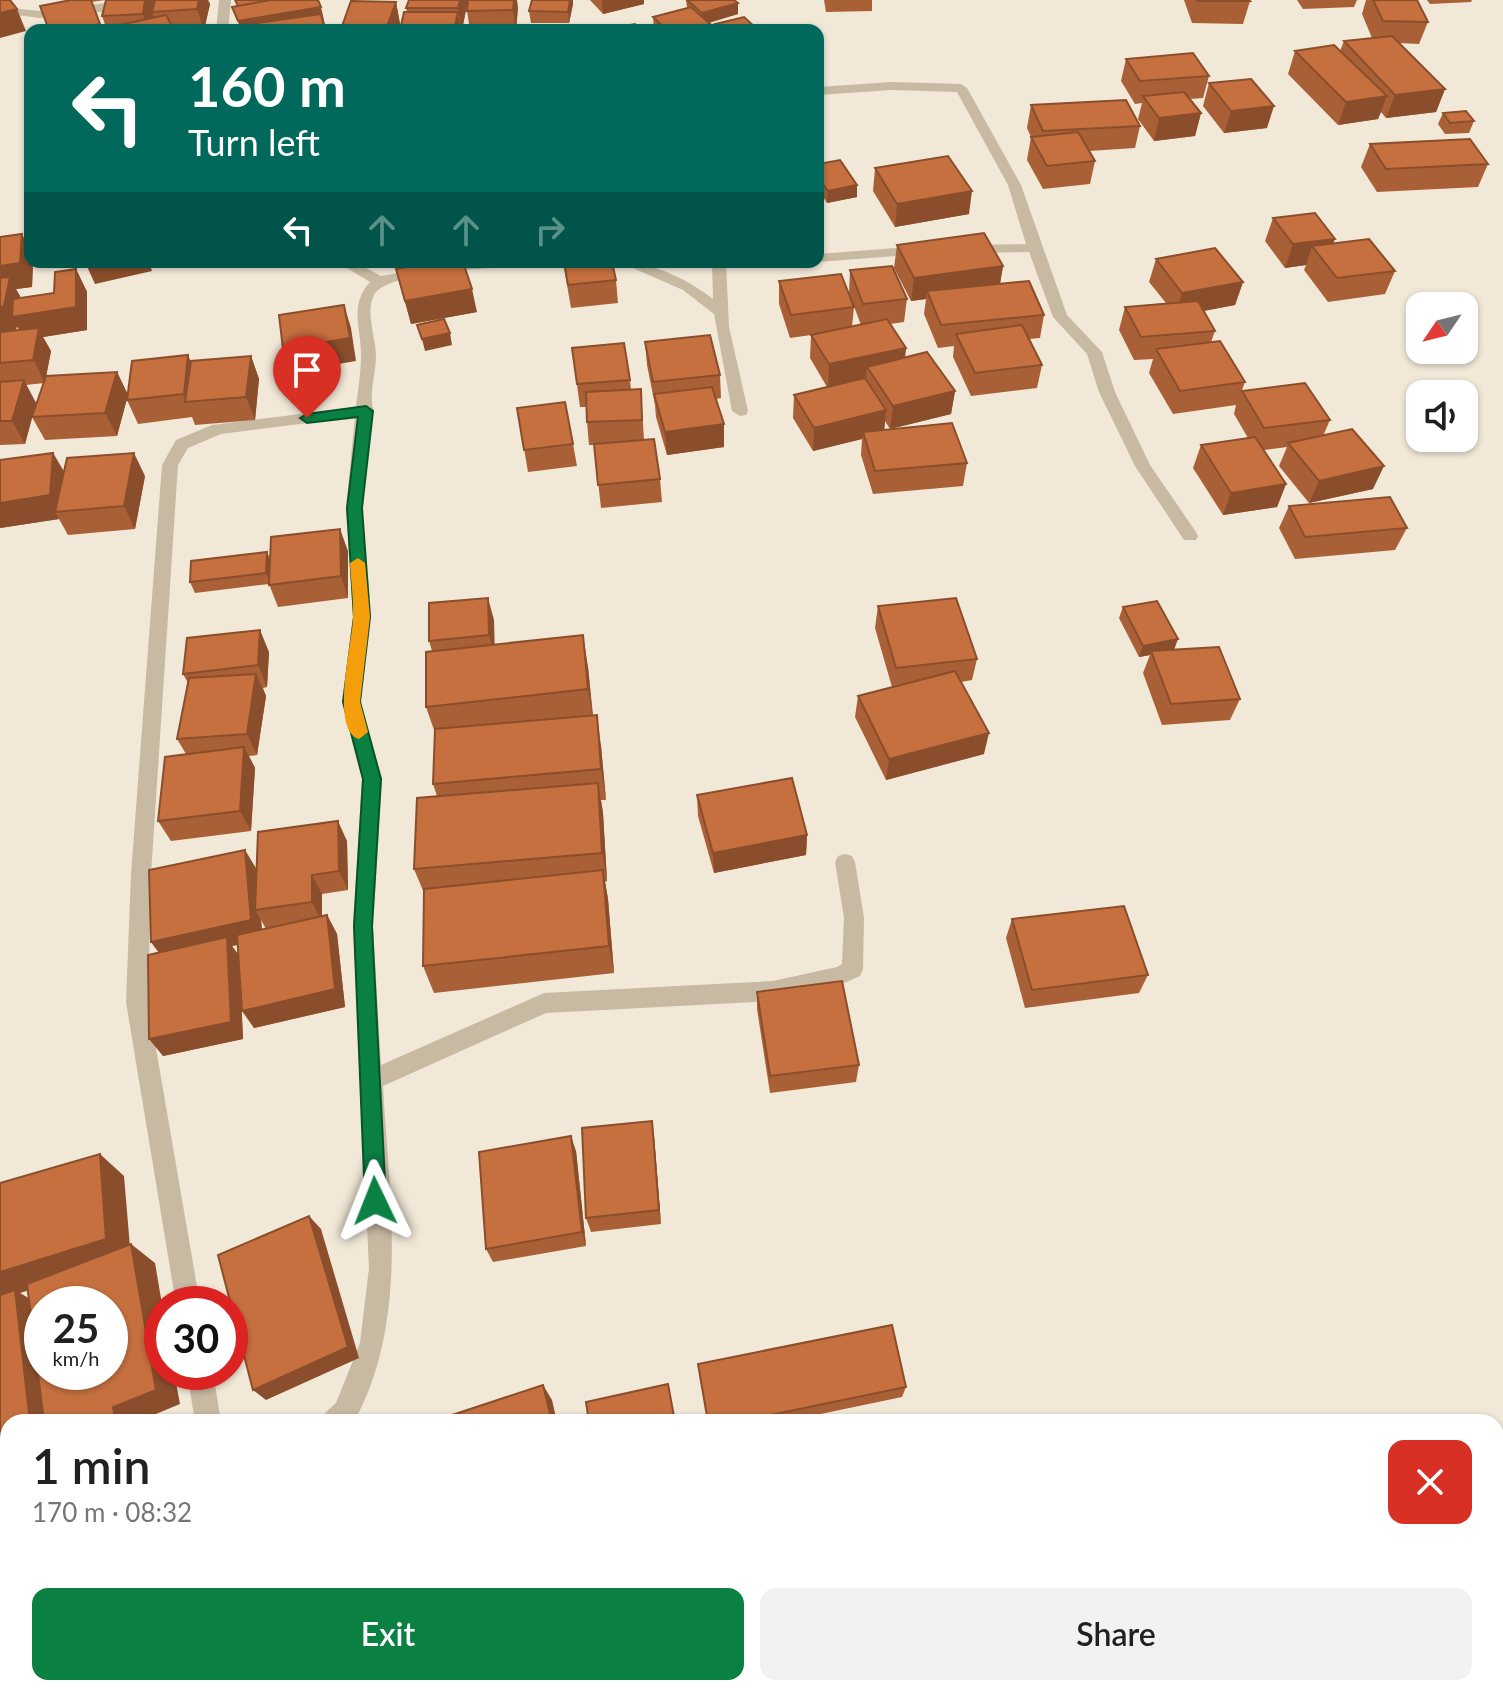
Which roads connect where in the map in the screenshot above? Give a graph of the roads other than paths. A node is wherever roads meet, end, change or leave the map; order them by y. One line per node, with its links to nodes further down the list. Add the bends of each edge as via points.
1 (176, 0): 3 (street, via 45,16)
2 (225, 0): 4 (street)
3 (0, 10)
4 (223, 24)
5 (824, 91): 6 (street, via 961,88 1006,161)
6 (1034, 248): 7 (street); 16 (street, via 1060,317 1094,352 1143,466)
7 (824, 258)
8 (355, 268): 12 (street)
9 (450, 268): 12 (street)
10 (641, 268): 13 (street, via 688,287)
11 (718, 268): 13 (street)
12 (379, 281): 14 (street, via 366,295)
13 (722, 313): 15 (street)
14 (366, 411): 18 (street, via 354,508 362,617 351,702 372,779 363,926); 19 (street, via 218,429 182,444 170,465 137,1002)
15 (740, 411)
16 (1190, 536)
17 (845, 862): 18 (street, via 854,918 852,969 842,975 773,991 544,1003)
18 (372, 1080): 22 (street, via 381,1268 372,1343)
19 (185, 1286)
20 (203, 1390): 21 (street)
21 (207, 1414)
22 (344, 1414)

